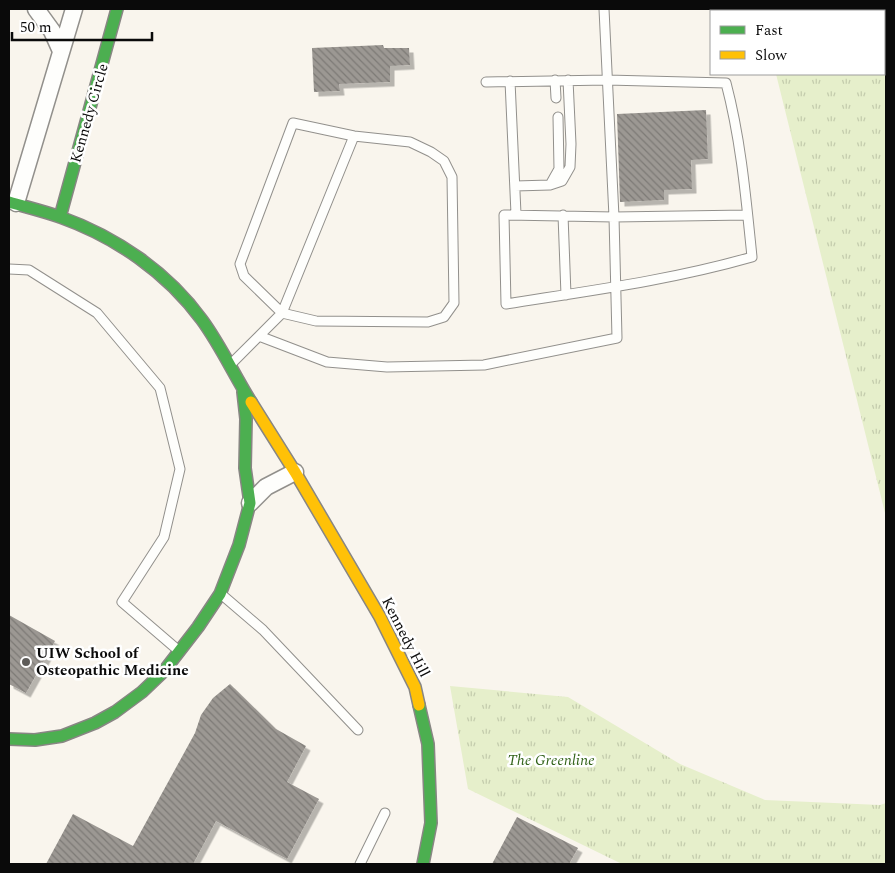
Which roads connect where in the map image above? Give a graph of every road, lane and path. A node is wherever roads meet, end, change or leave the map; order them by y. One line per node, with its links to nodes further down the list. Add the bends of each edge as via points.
1 (36, 9): 5 (street)
2 (74, 9): 5 (street)
3 (117, 9): 20 (street, Kennedy Circle)
4 (604, 9): 8 (lane)
5 (61, 51): 16 (street)
6 (555, 80): 7 (lane); 9 (lane); 11 (lane)
7 (568, 80): 8 (lane); 14 (lane, via 572,144 570,167 562,181)
8 (607, 80): 19 (lane, via 726,82 744,178); 21 (lane)
9 (510, 81): 10 (lane); 15 (lane)
10 (486, 82)
11 (556, 98)
12 (558, 117): 14 (lane, via 559,169)
13 (354, 136): 25 (lane); 25 (lane, via 293,123 240,264 244,276); 25 (lane, via 410,142 444,161 452,177 454,303 444,317 428,322 316,321)
14 (550, 185): 15 (lane)
15 (515, 186): 17 (lane)
16 (12, 202): 20 (street)
17 (516, 214): 18 (lane); 24 (lane, via 504,215 506,304)
18 (563, 215): 21 (lane); 24 (lane)
19 (747, 216): 21 (lane); 23 (lane, via 752,257)
20 (60, 217): 27 (street, via 100,234 148,264 185,299)
21 (614, 217): 23 (lane)
22 (9, 269): 32 (lane, via 30,270 97,313 160,388 180,469 164,536 122,602)
23 (615, 288): 24 (lane); 26 (lane, via 617,338 484,365 387,367 327,362)
24 (566, 295)
25 (282, 313): 26 (lane)
26 (259, 336): 27 (lane)
27 (230, 364): 28 (street)
28 (242, 388): 29 (street); 30 (street, via 246,419 244,468)
29 (295, 472): 30 (street, via 266,487); 37 (street, Kennedy Hill, via 380,617 415,687 428,744 432,823)
30 (250, 503): 31 (street, via 239,545)
31 (220, 594): 32 (street); 33 (lane, via 263,630)
32 (179, 651): 34 (street, via 142,692 95,723 62,736)
33 (358, 730)
34 (9, 739)
35 (385, 813): 36 (lane)
36 (360, 864)
37 (423, 864)

